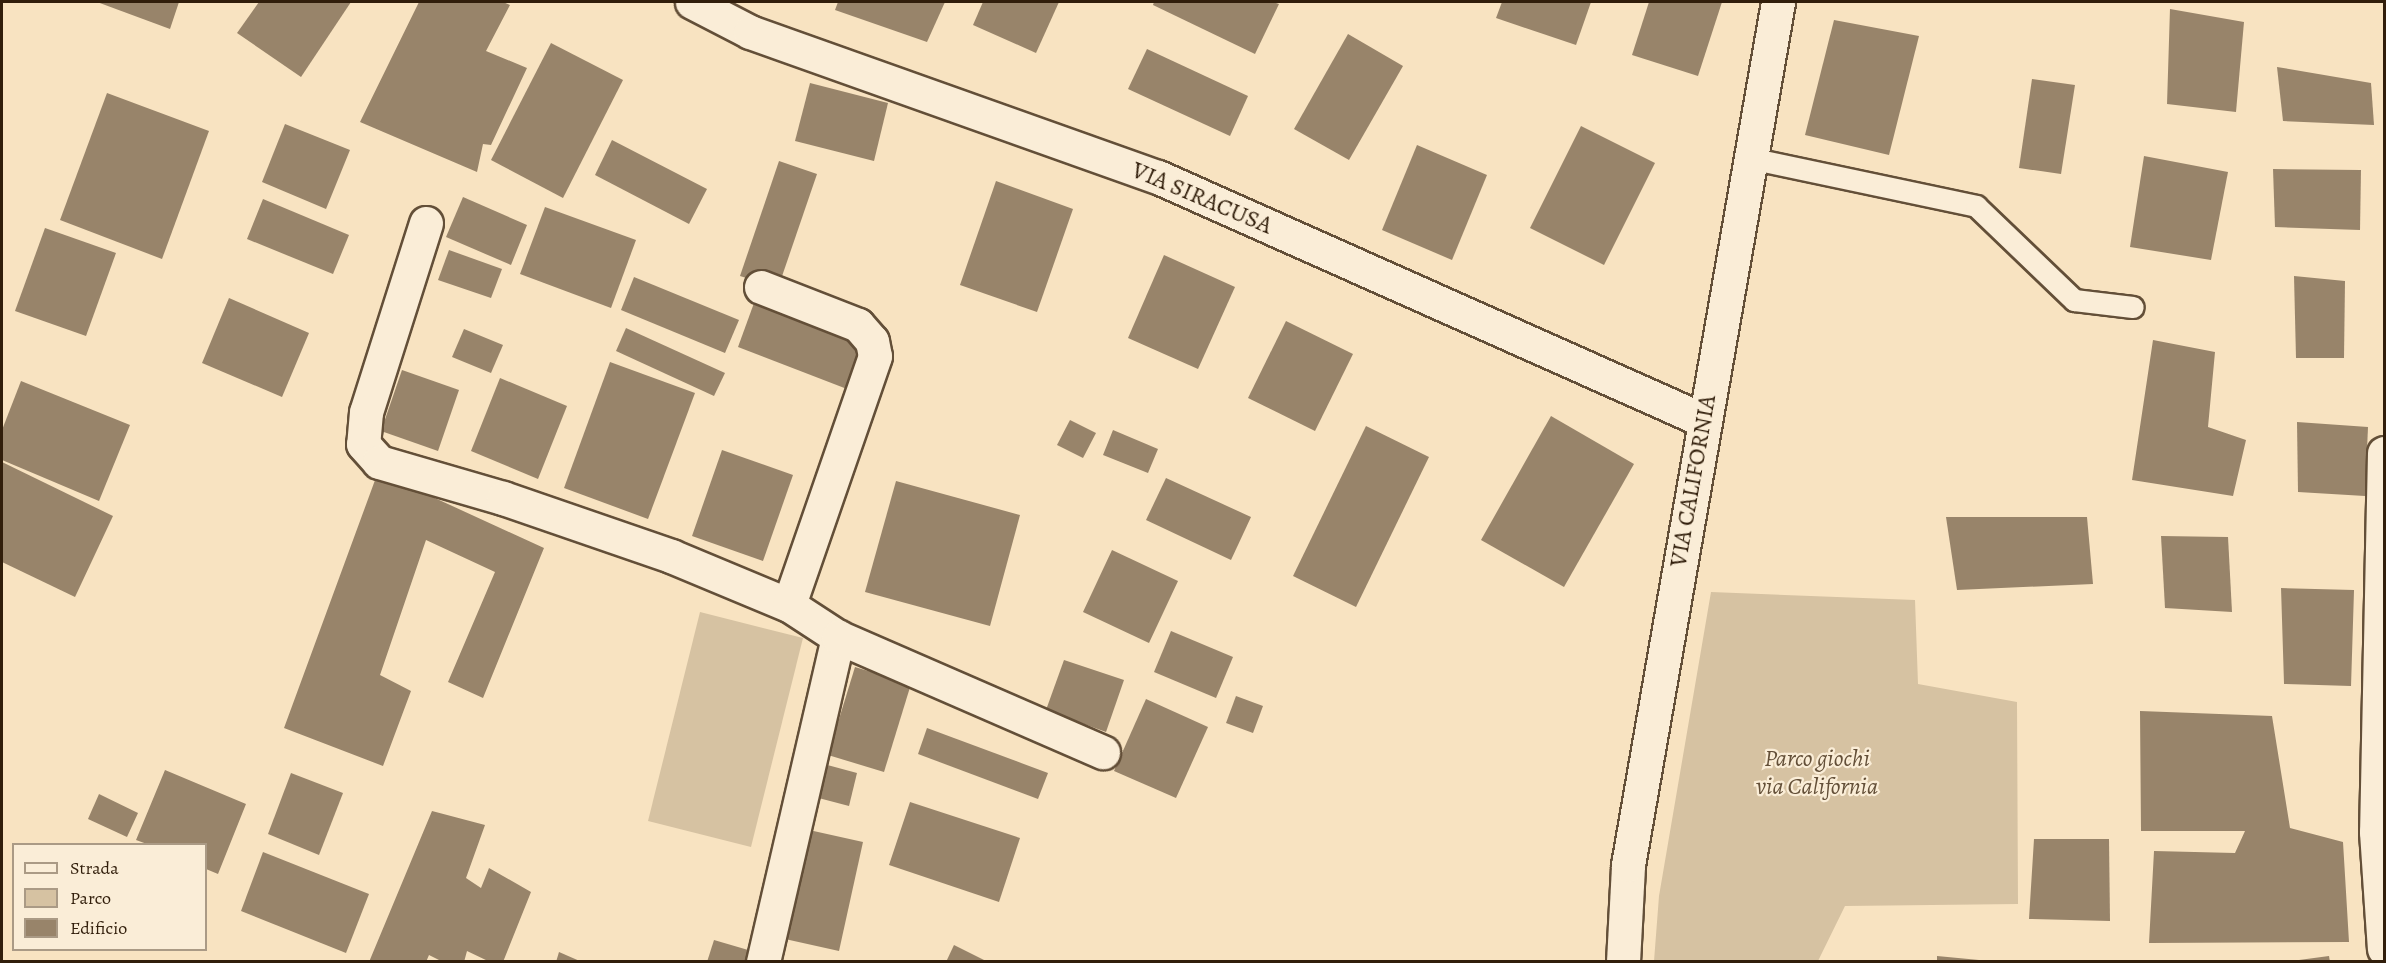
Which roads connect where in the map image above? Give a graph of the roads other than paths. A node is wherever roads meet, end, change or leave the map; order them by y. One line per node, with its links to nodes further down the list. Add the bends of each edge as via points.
1 (692, 2): 7 (street, VIA SIRACUSA, via 750,32 1158,177)
2 (1778, 2): 3 (street, VIA CALIFORNIA)
3 (1749, 158): 6 (lane, via 1976,206 2074,300); 7 (street, VIA CALIFORNIA)
4 (426, 223): 9 (street, via 366,412 363,444 379,462 526,505 670,556)
5 (761, 287): 9 (street, via 858,325 872,340 875,356)
6 (2133, 307)
7 (1703, 420): 14 (street, VIA CALIFORNIA, via 1628,865)
8 (2385, 453): 12 (street, via 2376,832)
9 (789, 605): 10 (street)
10 (838, 637): 11 (street); 13 (street)
11 (1103, 752)
12 (2385, 949)
13 (766, 954)
14 (1623, 962)

